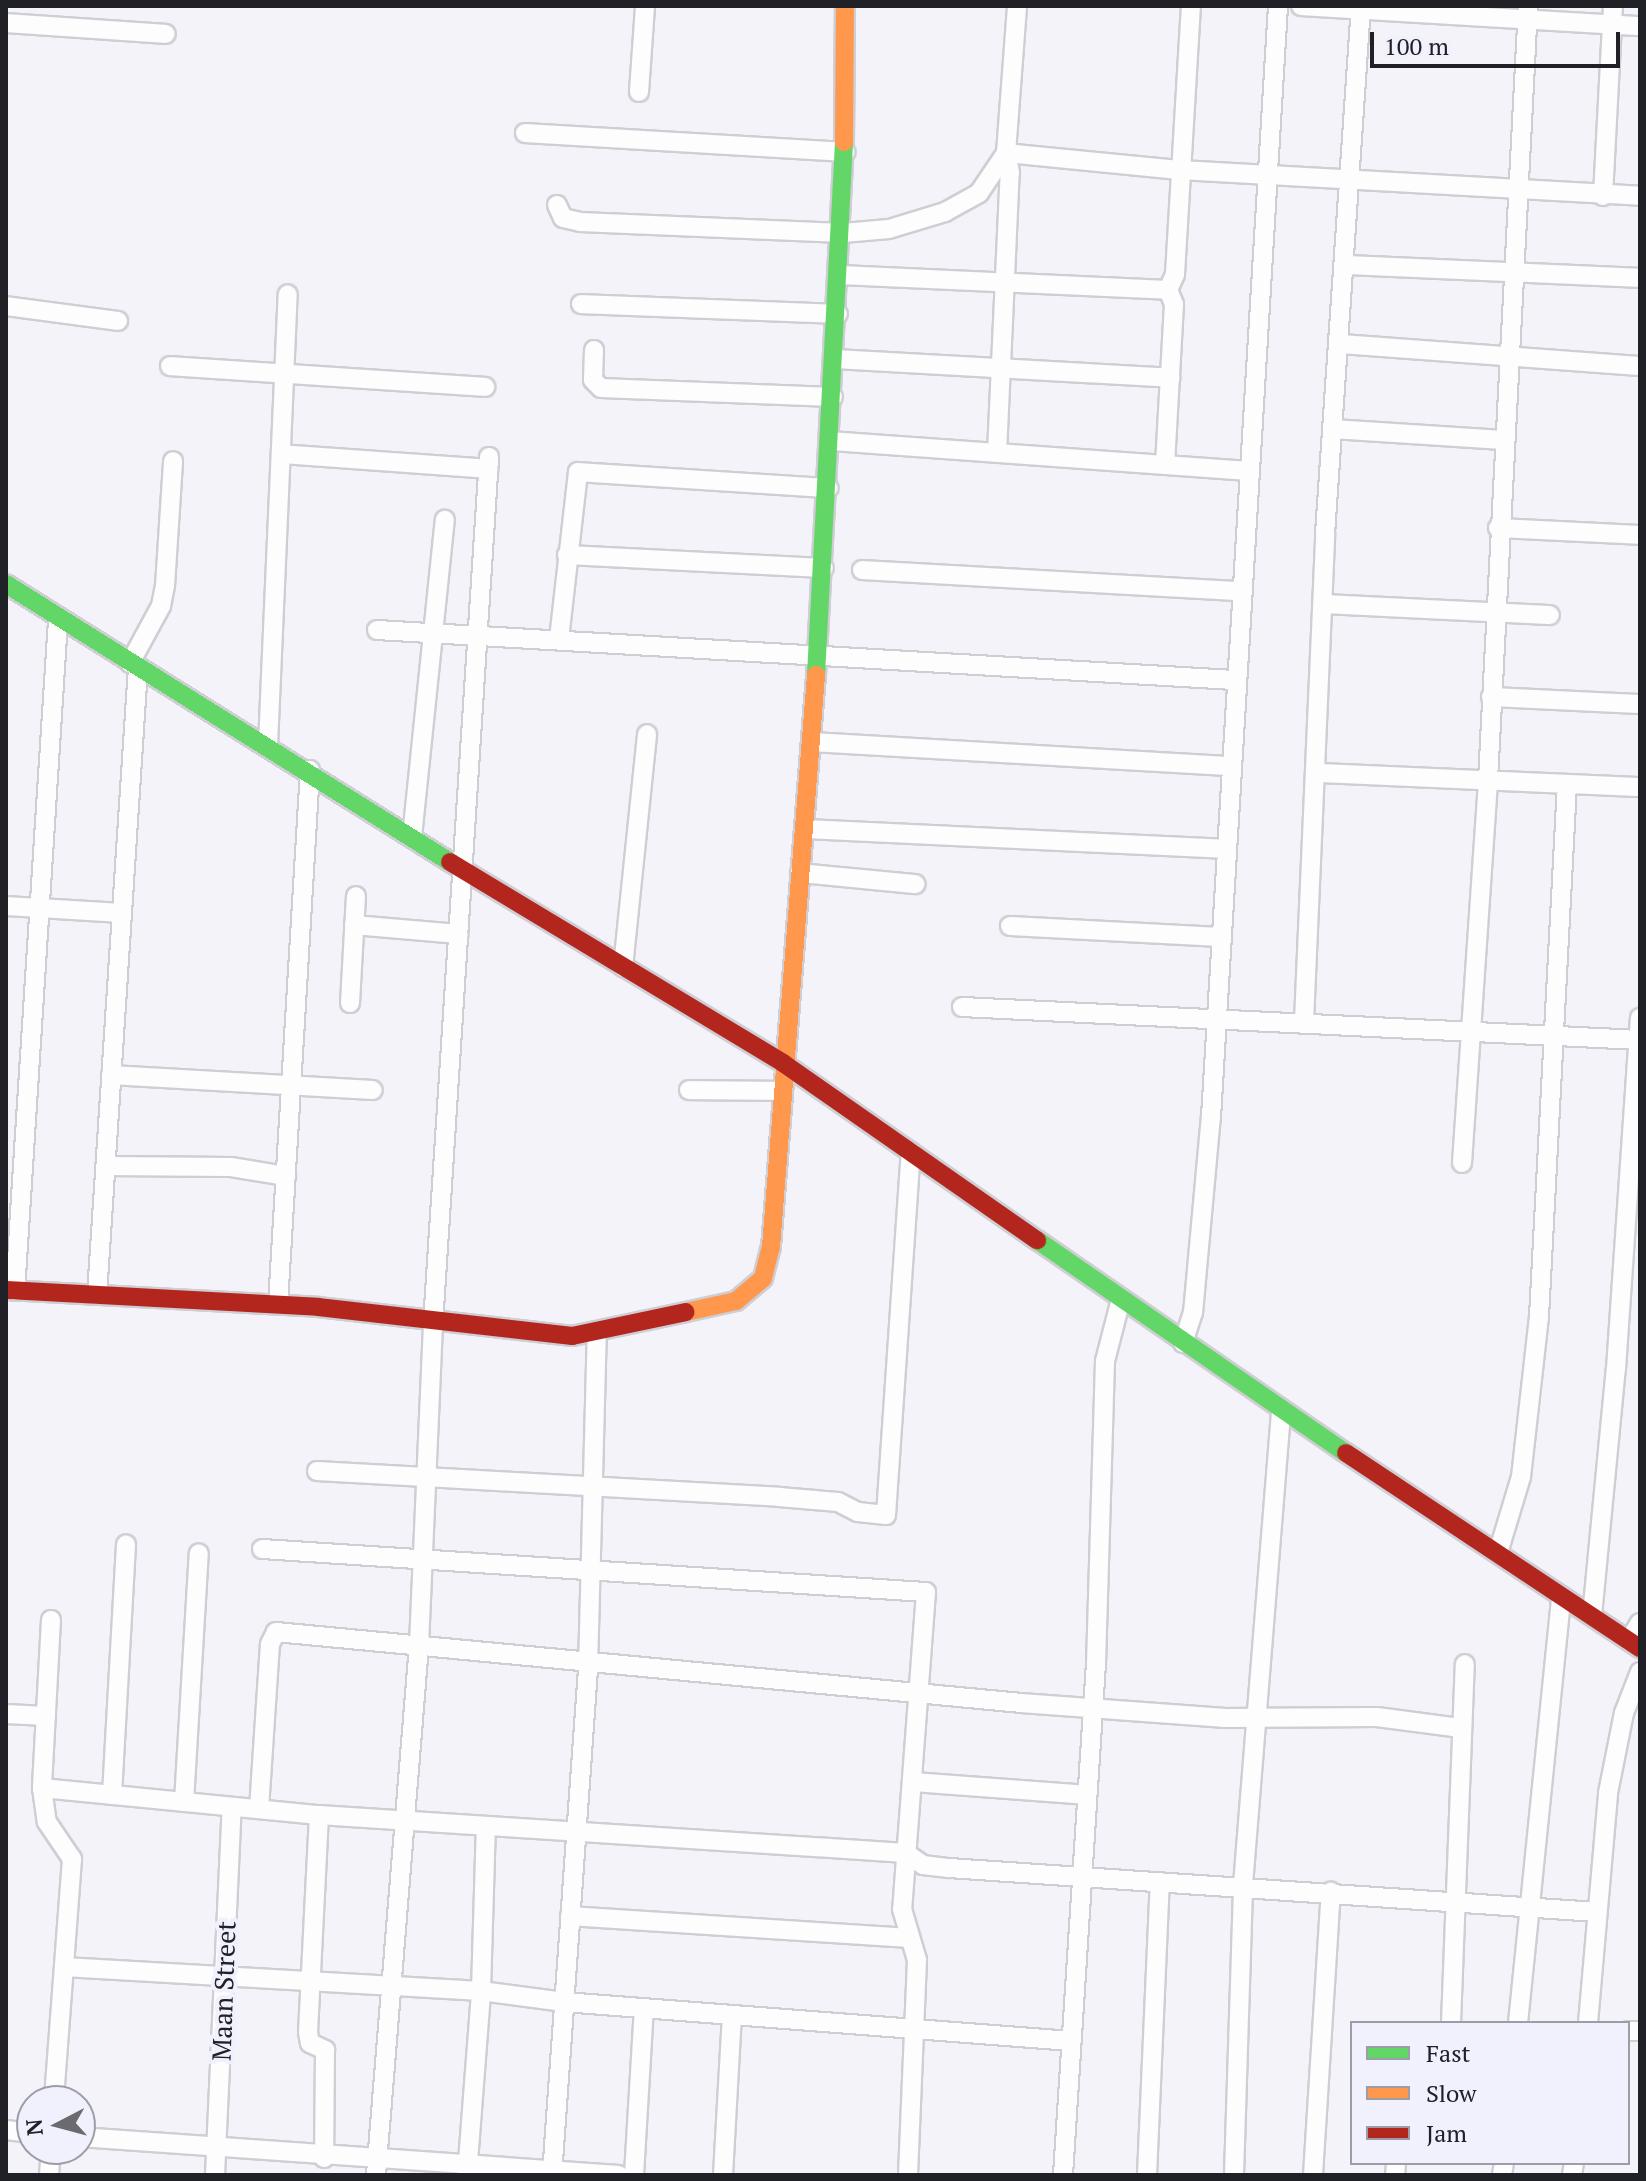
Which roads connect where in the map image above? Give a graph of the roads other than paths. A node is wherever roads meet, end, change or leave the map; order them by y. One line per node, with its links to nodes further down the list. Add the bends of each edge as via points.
1 (645, 6): 13 (street)
2 (845, 6): 15 (street)
3 (1017, 6): 16 (street)
4 (1191, 6): 17 (street)
5 (1278, 6): 18 (street)
6 (1301, 6): 7 (street)
7 (1361, 7): 8 (street); 19 (street)
8 (1528, 13): 9 (street); 20 (street)
9 (1613, 15): 11 (street); 21 (street)
10 (6, 23): 12 (street)
11 (1640, 26)
12 (166, 34)
13 (639, 92)
14 (525, 133): 15 (street)
15 (845, 152): 24 (street)
16 (1006, 153): 17 (street); 24 (street, via 979,193 945,212 889,229); 29 (street)
17 (1180, 170): 18 (street); 30 (street, via 1175,274)
18 (1265, 175): 19 (street); 54 (street)
19 (1351, 179): 20 (street); 25 (street)
20 (1517, 186): 21 (street); 26 (street)
21 (1603, 196): 22 (street)
22 (1640, 196)
23 (557, 205): 24 (street, via 560,215 571,221)
24 (843, 233): 27 (street)
25 (1345, 265): 26 (street); 36 (street)
26 (1512, 273): 28 (street); 38 (street)
27 (840, 275): 29 (street); 34 (street)
28 (1640, 278)
29 (1005, 282): 30 (street); 41 (street)
30 (1168, 290): 44 (street, via 1174,304)
31 (288, 294): 43 (street)
32 (581, 304): 34 (street)
33 (6, 306): 35 (street)
34 (838, 314): 39 (street)
35 (118, 321)
36 (1340, 344): 38 (street); 47 (street)
37 (594, 350): 46 (street, via 593,380 601,388)
38 (1507, 357): 42 (street); 48 (street)
39 (835, 359): 41 (street); 46 (street)
40 (170, 366): 43 (street)
41 (1001, 366): 44 (street); 50 (street)
42 (1640, 366)
43 (284, 373): 45 (street); 51 (street)
44 (1170, 378): 53 (street)
45 (485, 387)
46 (833, 397): 49 (street)
47 (1334, 429): 48 (street); 64 (street)
48 (1502, 440): 57 (street)
49 (831, 441): 50 (street); 55 (street)
50 (997, 453): 53 (street)
51 (281, 454): 70 (street, via 489,463); 79 (street)
52 (173, 461): 73 (street, via 161,606)
53 (1165, 465): 54 (street)
54 (1247, 471): 63 (street)
55 (828, 488): 59 (street, via 580,471); 60 (street)
56 (445, 520): 69 (street)
57 (1498, 528): 58 (street); 65 (street)
58 (1640, 535)
59 (567, 555): 60 (street); 71 (street)
60 (824, 568): 72 (street)
61 (862, 570): 63 (street)
62 (6, 584): 67 (street)
63 (1240, 591): 74 (street)
64 (1323, 604): 65 (street); 82 (street)
65 (1494, 612): 66 (street); 75 (street)
66 (1550, 615)
67 (58, 620): 73 (street); 94 (street)
68 (377, 630): 69 (street)
69 (437, 633): 70 (street); 87 (street)
70 (479, 635): 71 (street); 89 (street)
71 (559, 639): 72 (street)
72 (818, 654): 74 (street); 78 (street)
73 (134, 666): 79 (street); 95 (street)
74 (1235, 680): 80 (street)
75 (1491, 697): 76 (street); 83 (street)
76 (1640, 704)
77 (647, 734): 100 (street)
78 (812, 742): 80 (street); 86 (street)
79 (268, 745): 81 (street)
80 (1231, 766): 88 (street)
81 (310, 770): 87 (street); 111 (street)
82 (1318, 773): 83 (street); 105 (street)
83 (1488, 780): 84 (street); 106 (street)
84 (1567, 784): 85 (street); 107 (street)
85 (1640, 787)
86 (804, 829): 88 (street); 90 (street)
87 (412, 837): 89 (street)
88 (1225, 849): 99 (street)
89 (463, 871): 98 (street); 100 (street)
90 (800, 873): 91 (street); 109 (street)
91 (915, 884)
92 (356, 896): 96 (street)
93 (6, 906): 94 (street)
94 (38, 907): 95 (street); 116 (street)
95 (121, 913): 110 (street)
96 (354, 925): 98 (street); 101 (street)
97 (1010, 926): 99 (street)
98 (459, 934): 127 (street)
99 (1221, 937): 103 (street)
100 (623, 967): 109 (street)
101 (350, 1003)
102 (962, 1007): 103 (street)
103 (1215, 1017): 105 (street); 129 (street, via 1193,1313)
104 (1640, 1018): 108 (street)
105 (1304, 1021): 106 (street)
106 (1470, 1030): 107 (street); 119 (street)
107 (1551, 1035): 108 (street); 137 (street, via 1539,1317 1521,1477)
108 (1639, 1040): 117 (street)
109 (783, 1063): 114 (street); 118 (street)
110 (111, 1075): 111 (street); 120 (street)
111 (291, 1085): 112 (street); 121 (street)
112 (373, 1090)
113 (689, 1090): 114 (street)
114 (781, 1091): 128 (street, via 771,1247 756,1288 736,1301)
115 (6, 1116): 116 (street)
116 (26, 1117): 123 (street)
117 (1637, 1118): 122 (street)
118 (911, 1152): 125 (street); 133 (street, via 886,1515 858,1512 838,1502)
119 (1462, 1163)
120 (106, 1166): 121 (street, via 231,1167); 124 (street)
121 (286, 1176): 126 (street)
122 (1634, 1202): 141 (street)
123 (10, 1290): 124 (street)
124 (97, 1295): 126 (street)
125 (1121, 1299): 129 (street); 150 (street, via 1105,1361)
126 (278, 1304): 127 (street, via 374,1312)
127 (433, 1324): 128 (street, via 572,1336); 132 (street)
128 (597, 1333): 133 (street)
129 (1183, 1343): 130 (street)
130 (1281, 1410): 137 (street); 152 (street)
131 (317, 1471): 132 (street)
132 (426, 1476): 133 (street); 138 (street)
133 (591, 1483): 139 (street)
134 (126, 1544): 157 (street)
135 (262, 1549): 138 (street)
136 (199, 1553): 159 (street)
137 (1498, 1553): 140 (street)
138 (423, 1562): 139 (street); 145 (street)
139 (589, 1570): 146 (street); 149 (street, via 926,1592)
140 (1561, 1596): 141 (street); 172 (street)
141 (1592, 1616): 144 (street)
142 (51, 1620): 153 (street)
143 (1640, 1623): 144 (street)
144 (1635, 1644)
145 (419, 1645): 146 (street); 161 (street, via 273,1633); 163 (street)
146 (588, 1659): 149 (street); 165 (street)
147 (1465, 1664): 154 (street)
148 (1640, 1672): 173 (street, via 1624,1713 1608,1793)
149 (920, 1693): 150 (street); 155 (street)
150 (1093, 1706): 152 (street, via 1225,1718); 158 (street)
151 (6, 1714): 153 (street)
152 (1256, 1715): 154 (street, via 1377,1717); 169 (street)
153 (46, 1716): 156 (street)
154 (1461, 1728): 171 (street)
155 (912, 1782): 158 (street); 166 (street)
156 (42, 1788): 157 (street); 176 (street, via 47,1822 72,1859)
157 (112, 1795): 159 (street)
158 (1087, 1795): 167 (street)
159 (184, 1802): 160 (street)
160 (232, 1807): 161 (street); 177 (street, Maan Street)
161 (259, 1809): 162 (street)
162 (319, 1815): 163 (street); 178 (street)
163 (407, 1821): 164 (street); 179 (street)
164 (486, 1826): 165 (street); 180 (street)
165 (576, 1832): 166 (street); 174 (street)
166 (906, 1853): 167 (street, via 923,1865); 175 (street, via 902,1909)
167 (1081, 1878): 168 (street); 188 (street)
168 (1160, 1882): 169 (street); 202 (street)
169 (1243, 1885): 170 (street); 203 (street)
170 (1331, 1892): 171 (street); 204 (street)
171 (1453, 1902): 172 (street); 184 (street)
172 (1530, 1907): 173 (street); 185 (street)
173 (1596, 1912): 186 (street)
174 (570, 1916): 175 (street); 181 (street)
175 (908, 1938): 187 (street, via 917,1960)
176 (64, 1967): 177 (street); 189 (street)
177 (225, 1977): 178 (street); 191 (street, Maan Street)
178 (310, 1982): 179 (street); 192 (street, via 308,2039 325,2050)
179 (393, 1986): 180 (street); 193 (street)
180 (481, 1991): 181 (street); 194 (street)
181 (564, 2002): 182 (street); 195 (street)
182 (644, 2009): 183 (street); 198 (street)
183 (732, 2015): 187 (street); 199 (street)
184 (1451, 2021)
185 (1518, 2021)
186 (1588, 2021)
187 (914, 2029): 188 (street); 200 (street)
188 (1071, 2041): 201 (street)
189 (55, 2085)
190 (96, 2138): 191 (street)
191 (218, 2149): 192 (street); 196 (street, Maan Street)
192 (324, 2158): 193 (street)
193 (377, 2168): 194 (street)
194 (467, 2171): 195 (street)
195 (552, 2173): 197 (street)
196 (215, 2175)
197 (619, 2175)
198 (634, 2175)
199 (723, 2175)
200 (908, 2175)
201 (1063, 2175)
202 (1147, 2175)
203 (1234, 2175)
204 (1313, 2175)

